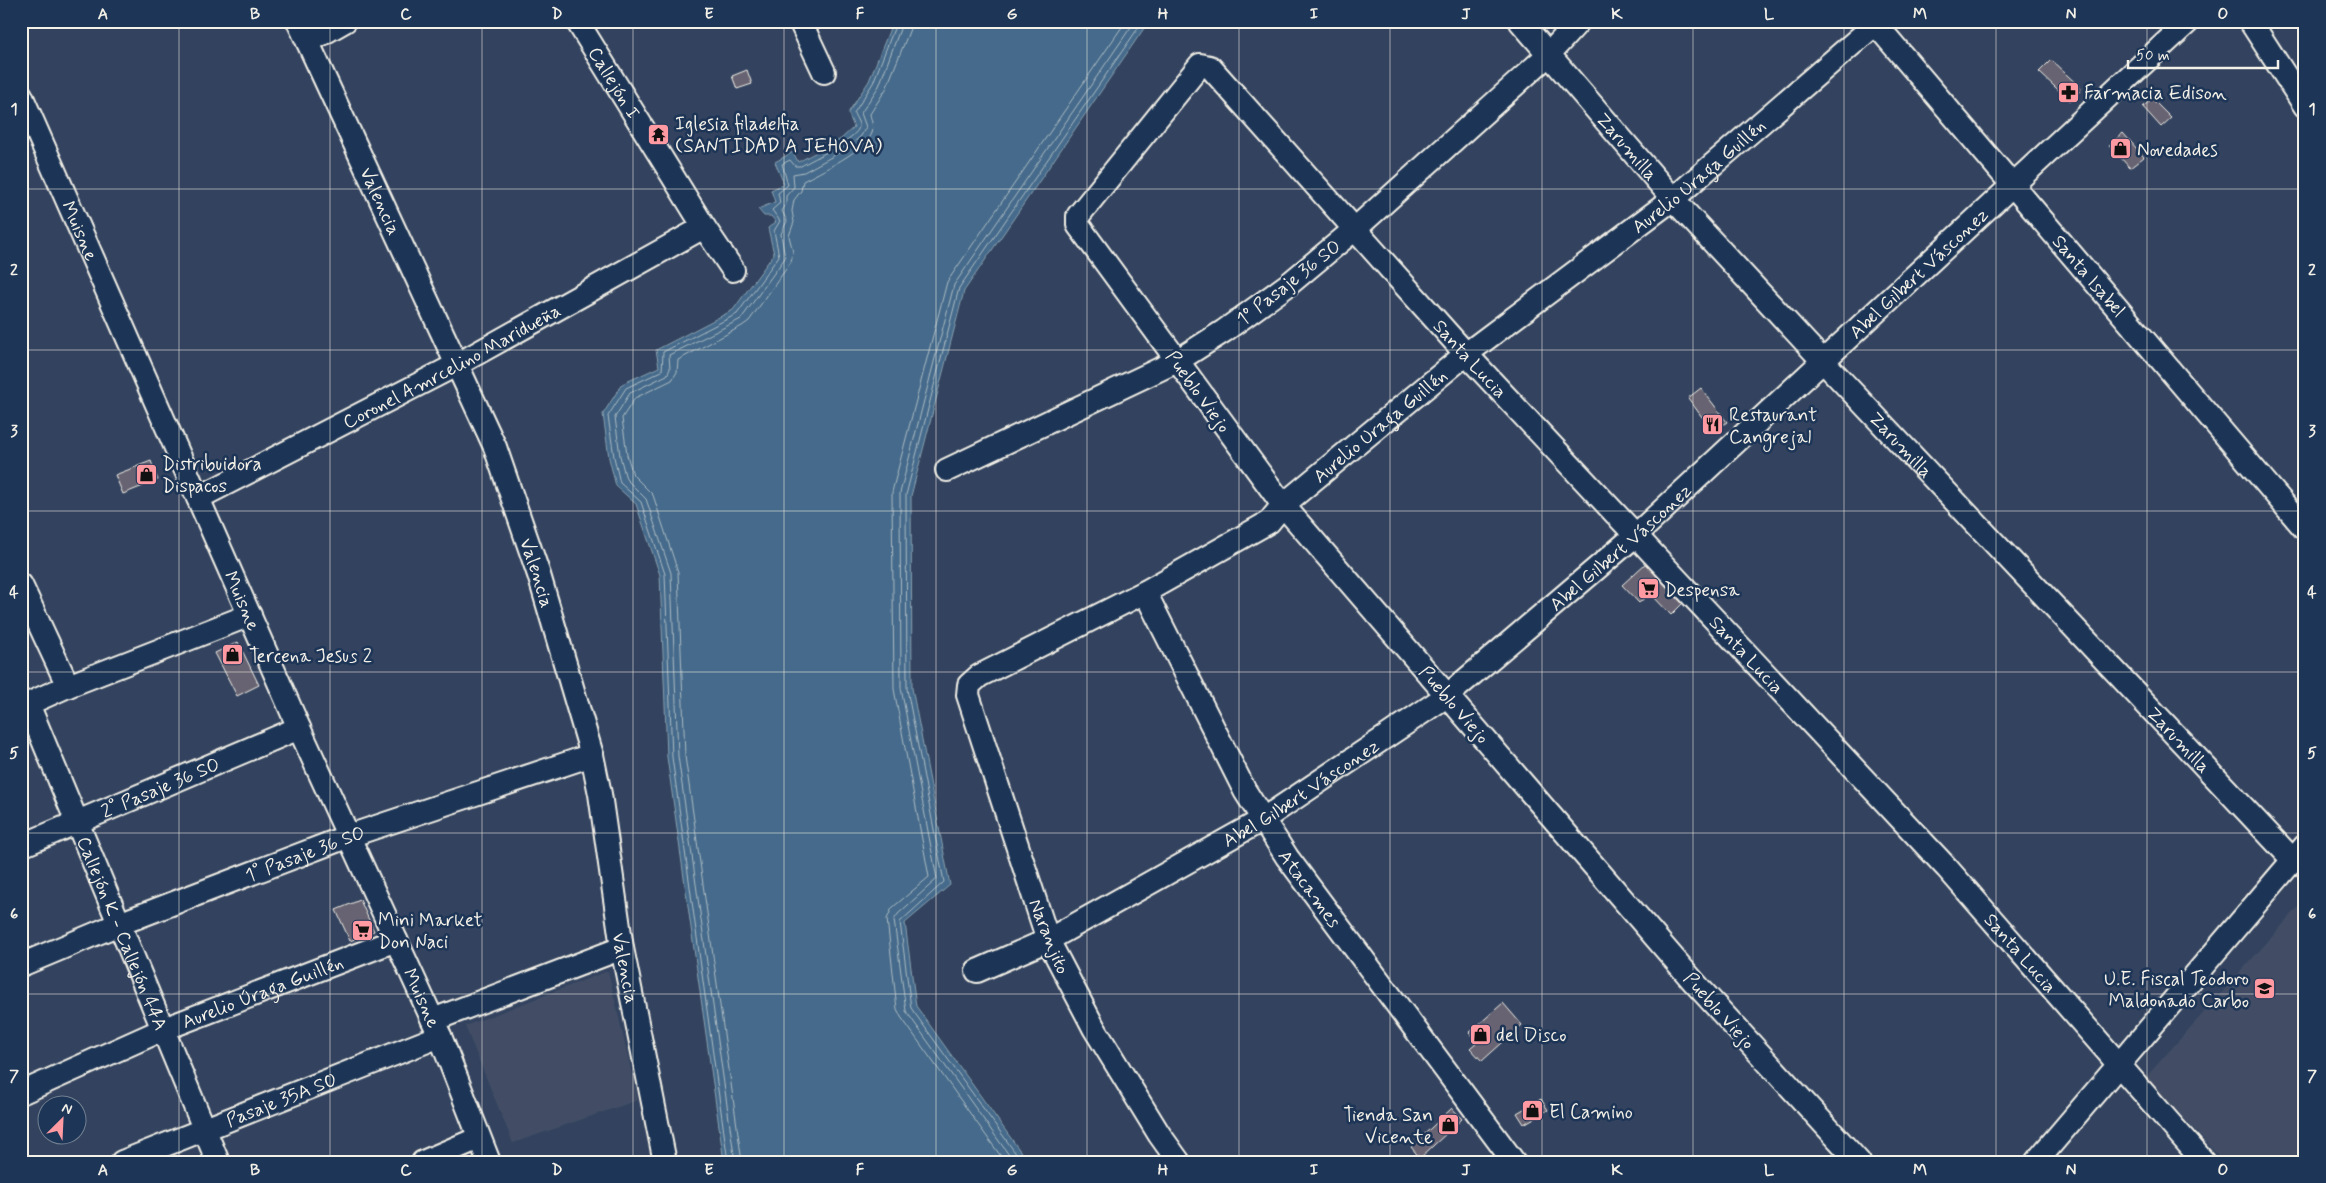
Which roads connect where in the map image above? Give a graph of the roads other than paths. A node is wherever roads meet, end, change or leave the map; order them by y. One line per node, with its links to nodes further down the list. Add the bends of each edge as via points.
1 (298, 21): 10 (street, Valencia)
2 (345, 21): 10 (street)
3 (577, 21): 18 (street, Callejón I)
4 (800, 21): 13 (street)
5 (1520, 21): 11 (street, Zarumilla)
6 (1579, 21): 11 (street, 1º Pasaje 36 SO)
7 (2190, 21): 16 (street, Abel Gilbert Vásconez)
8 (2250, 21): 14 (street)
9 (1876, 22): 16 (street, Santa Isabel); 17 (street, Aurelio Uraga Guillén)
10 (308, 42): 24 (street, Valencia)
11 (1548, 55): 17 (street, Zarumilla); 19 (street, 1º Pasaje 36 SO)
12 (1204, 65): 19 (street, Santa Lucia, via 1210,67); 23 (street, Pueblo Viejo, via 1196,68 1078,216 1078,225)
13 (824, 72)
14 (2305, 106)
15 (24, 107): 26 (street, Muisne)
16 (2013, 186): 22 (street, Abel Gilbert Vásconez); 28 (street, Santa Isabel)
17 (1673, 199): 21 (street, Aurelio Uraga Guillén); 22 (street, Zarumilla)
18 (704, 227): 20 (street, Callejón I); 24 (street, Coronel Amrcelino Maridueña)
19 (1355, 229): 21 (street, Santa Lucia); 23 (street, 1º Pasaje 36 SO, via 1256,309)
20 (733, 270)
21 (1466, 354): 27 (street, Aurelio Uraga Guillén); 29 (street, Santa Lucia)
22 (1822, 360): 29 (street, Abel Gilbert Vásconez); 43 (street, Zarumilla)
23 (1177, 361): 25 (street, 1º Pasaje 36 SO); 27 (street, Pueblo Viejo)
24 (458, 364): 26 (street, Coronel Amrcelino Maridueña); 38 (street, Valencia, via 494,447 529,548)
25 (947, 470)
26 (198, 498): 32 (street, Muisne)
27 (1283, 505): 31 (street, Aurelio Uraga Guillén, via 1268,522); 35 (street, Pueblo Viejo)
28 (2305, 529)
29 (1637, 534): 35 (street, Abel Gilbert Vásconez); 52 (street, Santa Lucia, via 1947,868)
30 (21, 585): 33 (street)
31 (1145, 592): 34 (street, Aurelio Uraga Guillén, via 979,676); 39 (street, Atacames)
32 (250, 615): 33 (street); 37 (street, Muisne)
33 (68, 686): 36 (street)
34 (968, 689): 46 (street, Naranjito)
35 (1448, 695): 39 (street, Abel Gilbert Vásconez); 63 (street, Pueblo Viejo, via 1694,982)
36 (25, 705): 40 (street, Callejón K - Callejón 44A)
37 (300, 728): 40 (street, 2° Pasaje 36 SO); 41 (street, Muisne)
38 (592, 754): 41 (street, 1° Pasaje 36 SO); 47 (street, Valencia)
39 (1262, 820): 46 (street, Abel Gilbert Vásconez); 62 (street, Atacames)
40 (76, 823): 42 (street, 2° Pasaje 36 SO); 44 (street, Callejón K - Callejón 44A)
41 (349, 836): 44 (street, 1° Pasaje 36 SO); 45 (street, Muisne)
42 (21, 846)
43 (2299, 853): 52 (street)
44 (120, 924): 48 (street, 1° Pasaje 36 SO); 51 (street, Callejón K - Callejón 44A)
45 (396, 940): 50 (street, Muisne); 51 (street, Aurelio Úraga Guillén)
46 (1048, 940): 49 (street, Abel Gilbert Vásconez); 61 (street, Naranjito, via 1094,1028)
47 (622, 948): 50 (street, Pasaje 35A SO); 60 (street, Valencia)
48 (21, 965)
49 (977, 971)
50 (436, 1028): 54 (street, Pasaje 35A SO); 55 (street, Muisne)
51 (164, 1029): 53 (street, Aurelio Úraga Guillén); 54 (street, Callejón K - Callejón 44A)
52 (2118, 1065): 64 (street); 65 (street, Santa Lucia)
53 (21, 1093)
54 (204, 1129): 56 (street, Pasaje 35A SO); 57 (street, Callejón K - Callejón 44A)
55 (479, 1138): 58 (street); 59 (street, Muisne)
56 (122, 1162)
57 (218, 1162)
58 (423, 1162)
59 (489, 1162)
60 (665, 1162)
61 (1179, 1162)
62 (1514, 1162)
63 (1859, 1162)
64 (2036, 1162)
65 (2204, 1162)

